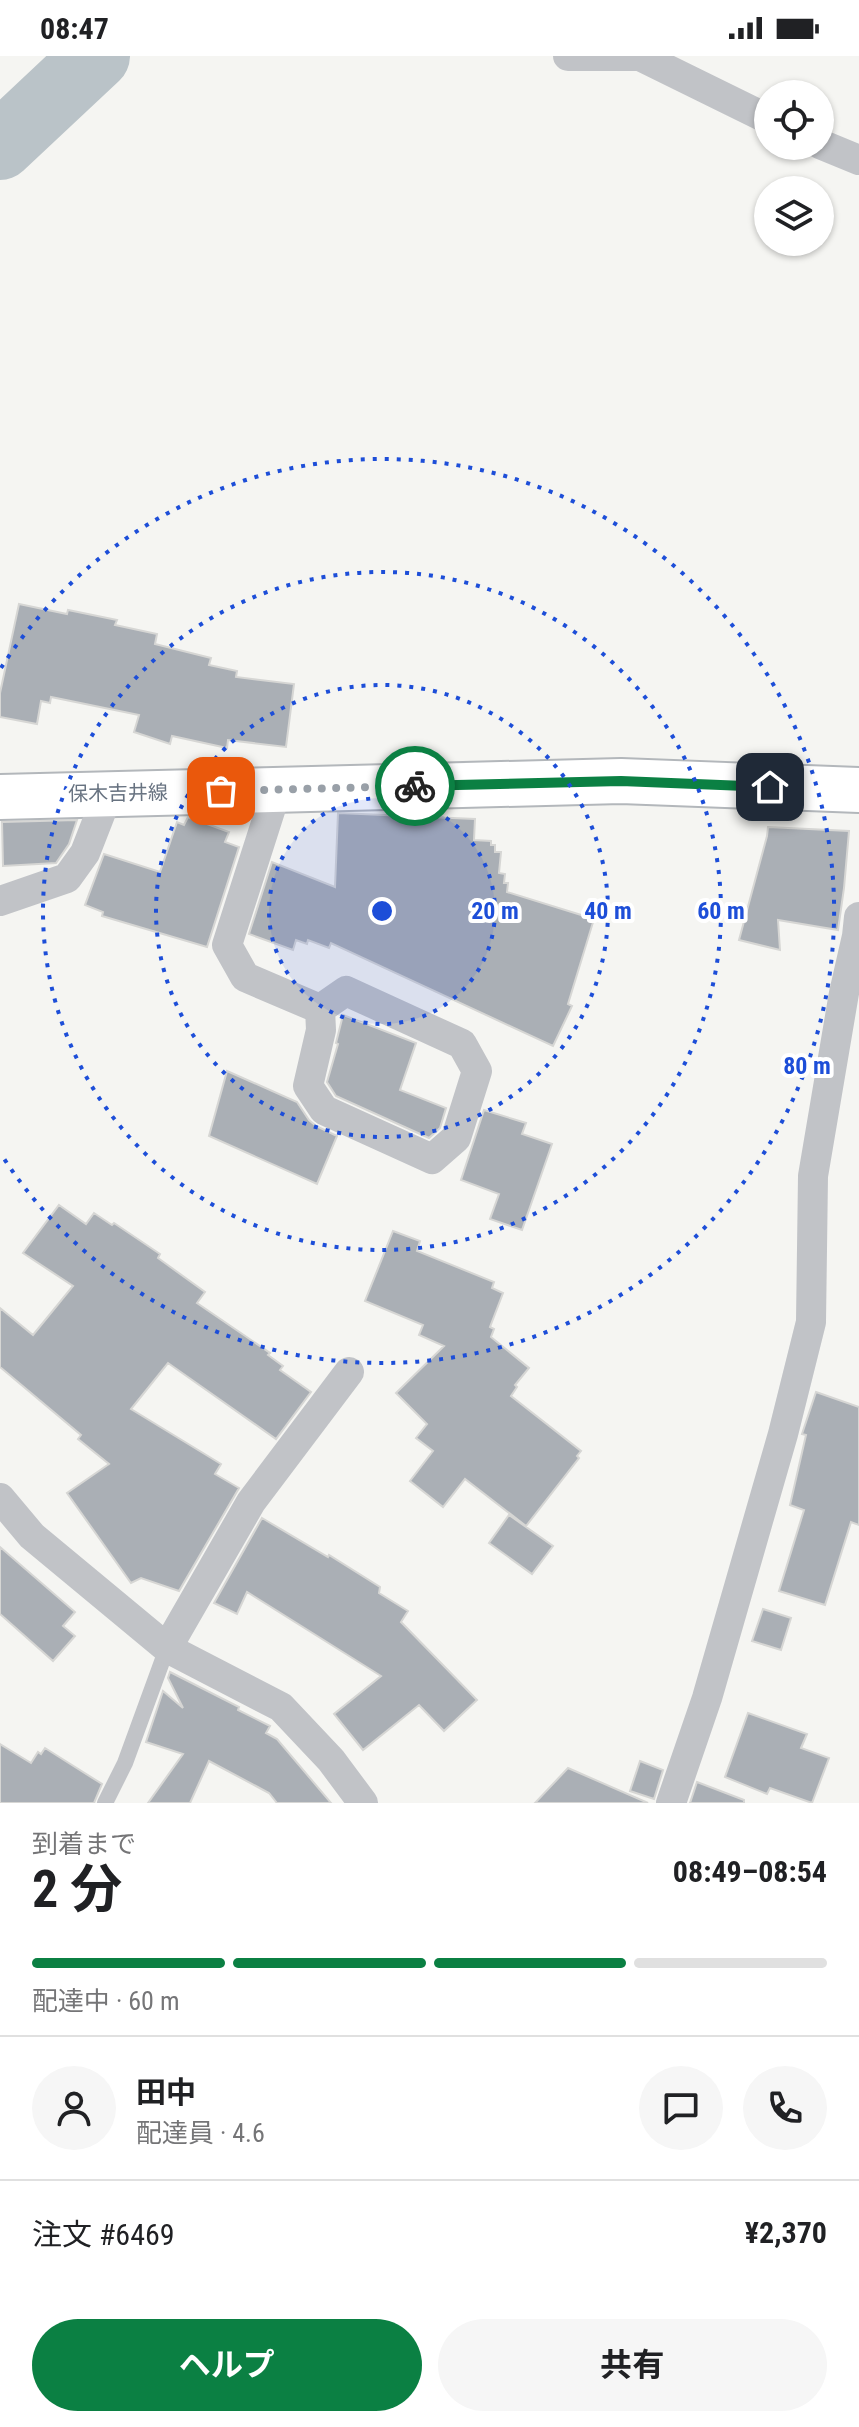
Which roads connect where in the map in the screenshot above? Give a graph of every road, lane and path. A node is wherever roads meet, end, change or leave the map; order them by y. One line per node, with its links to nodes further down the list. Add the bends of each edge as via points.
1 (568, 56): 2 (street)
2 (640, 56): 3 (street)
3 (754, 112)
4 (834, 150): 5 (street)
5 (859, 160)
6 (277, 789): 7 (main road, 保木吉井線, via 621,781); 8 (main road, 保木吉井線); 12 (street, via 227,945 245,977)
7 (859, 790)
8 (108, 794): 9 (main road, 保木吉井線); 10 (street, via 85,853 67,878)
9 (0, 797)
10 (0, 901)
11 (859, 917): 18 (street, via 813,1176 811,1322 707,1698)
12 (320, 1009): 12 (street, via 346,991 462,1044 477,1071 456,1138 432,1159 324,1110 308,1086 321,1030)
13 (349, 1372): 15 (street, via 251,1502)
14 (0, 1498): 15 (street, via 32,1536)
15 (167, 1648): 16 (lane); 17 (street, via 281,1707)
16 (105, 1803)
17 (363, 1803)
18 (671, 1803)

